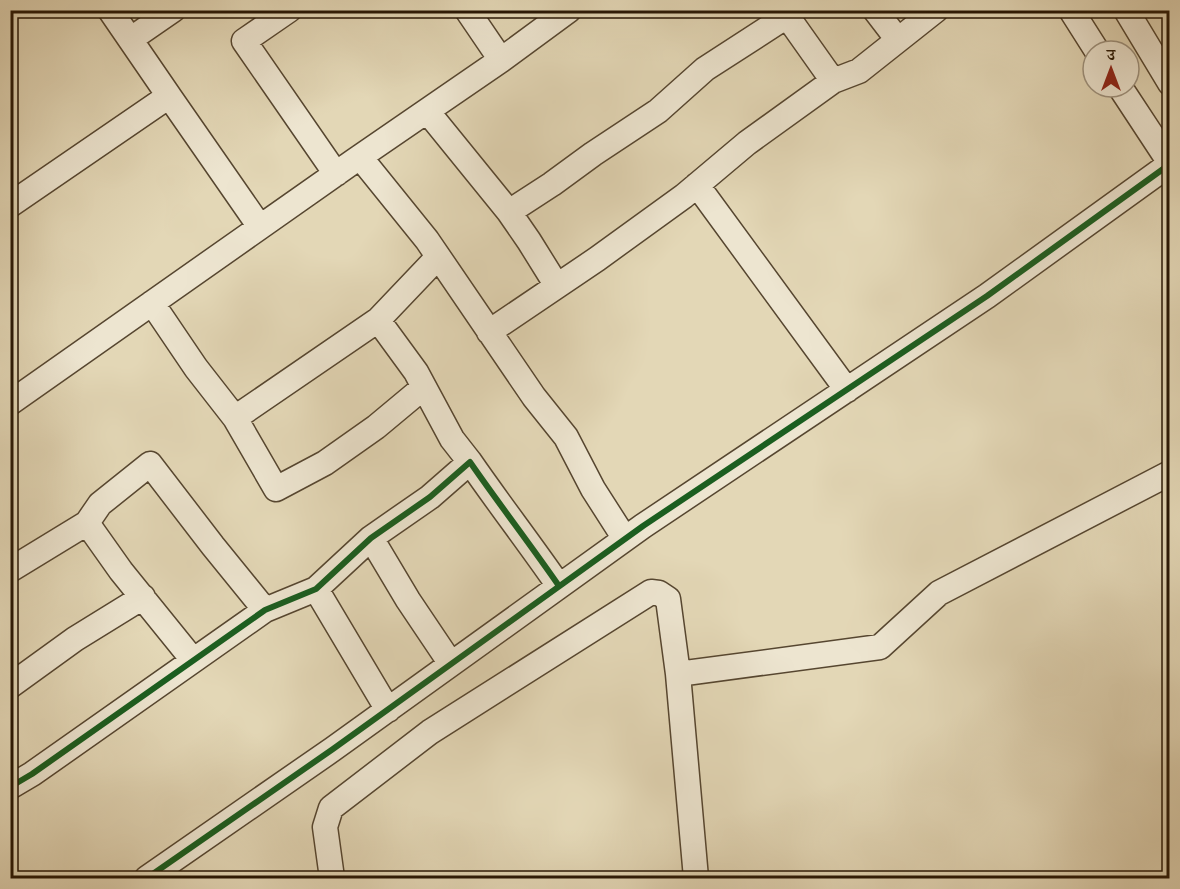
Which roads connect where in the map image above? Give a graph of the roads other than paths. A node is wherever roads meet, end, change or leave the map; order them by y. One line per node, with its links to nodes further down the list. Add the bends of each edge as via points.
1 (110, 10): 10 (street)
2 (173, 10): 10 (street)
3 (289, 10): 21 (street, via 244,41)
4 (467, 10): 13 (street)
5 (569, 10): 13 (street)
6 (875, 10): 12 (street)
7 (936, 10): 12 (street)
8 (1071, 10): 11 (street)
9 (1126, 10): 15 (street)
10 (131, 39): 16 (street)
11 (1089, 39)
12 (898, 40): 14 (street, via 858,71)
13 (501, 60): 18 (street)
14 (833, 81): 22 (street, via 747,142); 24 (street, via 787,16 705,69 658,111)
15 (1170, 83)
16 (169, 96): 23 (street); 25 (street)
17 (1128, 99): 20 (street)
18 (427, 111): 19 (street); 24 (street)
19 (360, 157): 21 (street); 26 (street)
20 (1170, 164): 32 (street, via 987,296)
21 (336, 174): 25 (street)
22 (697, 185): 27 (street); 32 (street)
23 (10, 205)
24 (509, 212): 27 (street)
25 (260, 227): 28 (street)
26 (438, 257): 29 (street); 30 (street)
27 (557, 286): 30 (street)
28 (152, 303): 33 (street); 34 (street)
29 (378, 320): 31 (street); 34 (street)
30 (489, 332): 39 (street, via 566,437)
31 (424, 387): 34 (street, via 325,463 276,489); 35 (street, via 452,439)
32 (847, 390): 39 (street)
33 (10, 403)
34 (235, 418)
35 (470, 462): 38 (street, via 430,497); 41 (street)
36 (1170, 473): 47 (street, via 939,593 880,647)
37 (87, 523): 40 (street); 43 (street); 44 (street, via 100,504 150,464)
38 (371, 538): 42 (street); 46 (street)
39 (625, 539): 41 (street)
40 (10, 570)
41 (559, 586): 46 (street)
42 (316, 589): 44 (street); 49 (street)
43 (143, 597): 45 (street); 48 (street)
44 (265, 610): 45 (street)
45 (193, 660): 50 (street)
46 (451, 664): 49 (street)
47 (678, 674): 52 (street, via 668,598 651,592 430,732 332,808 325,827); 53 (street)
48 (10, 686)
49 (388, 710): 51 (street)
50 (10, 787)
51 (147, 879)
52 (332, 879)
53 (696, 879)

